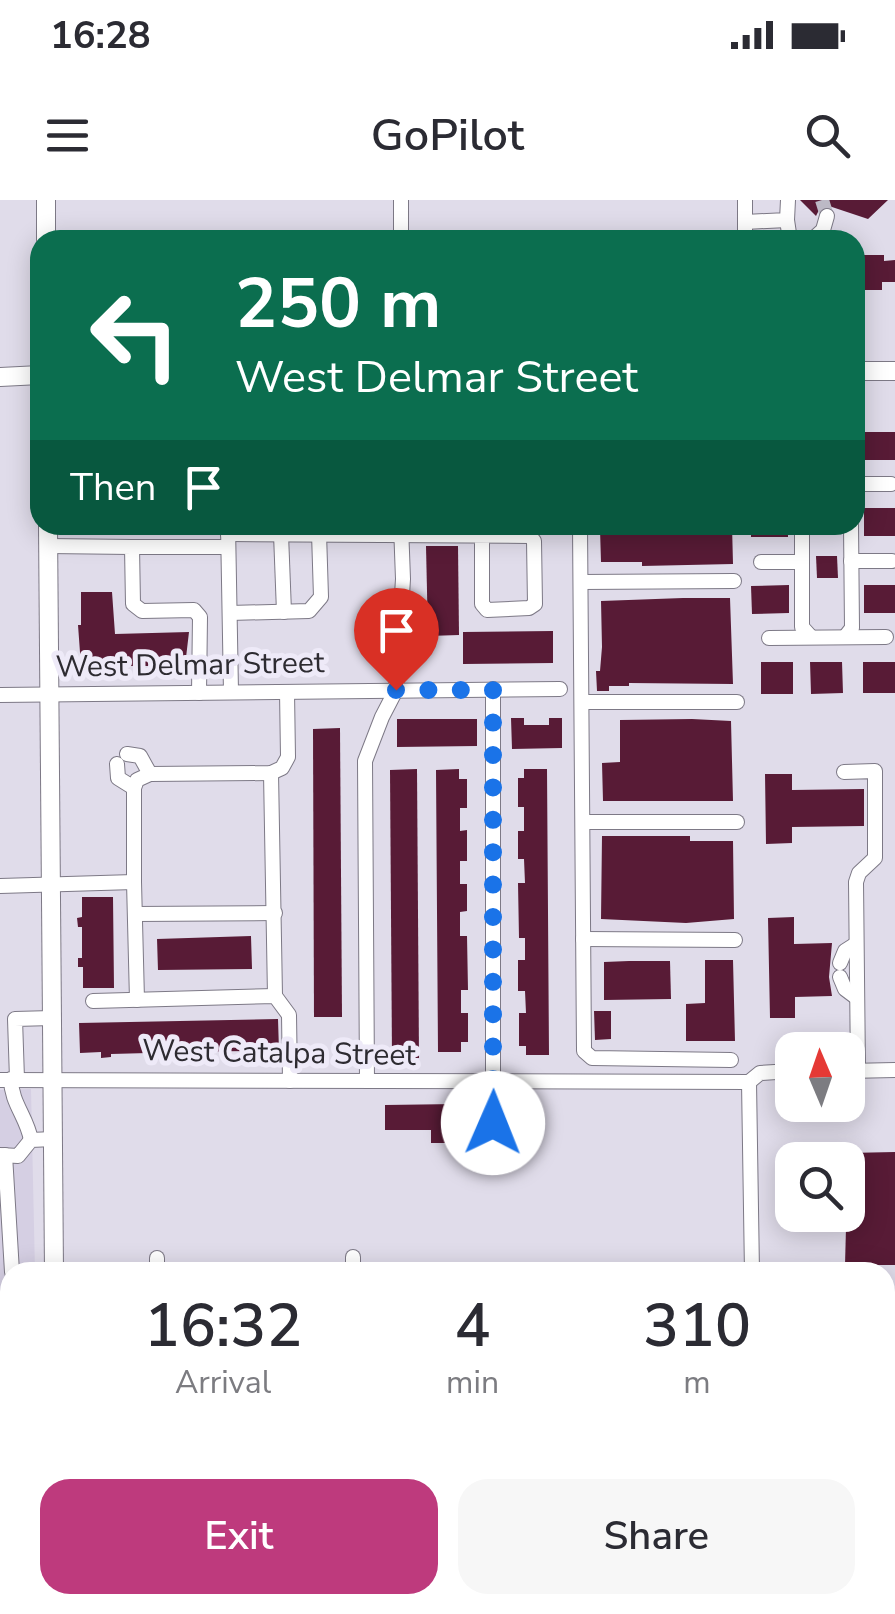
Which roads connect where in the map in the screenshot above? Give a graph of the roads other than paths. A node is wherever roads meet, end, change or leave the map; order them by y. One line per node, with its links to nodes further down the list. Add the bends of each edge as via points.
1 (46, 200): 8 (main road)
2 (401, 200): 9 (street)
3 (745, 200): 7 (street)
4 (788, 200): 6 (street)
5 (827, 216): 12 (street)
6 (787, 220): 7 (street); 11 (street)
7 (745, 222): 10 (street)
8 (46, 230)
9 (401, 230)
10 (745, 230)
11 (788, 230)
12 (823, 230)
13 (865, 371): 14 (main road)
14 (895, 371)
15 (30, 375): 16 (main road)
16 (0, 376)
17 (865, 484): 18 (street)
18 (891, 484)
19 (48, 535): 29 (main road)
20 (228, 535): 30 (street); 38 (street)
21 (281, 535): 37 (street)
22 (319, 535): 37 (street, via 322,597 310,610)
23 (402, 535): 44 (street)
24 (476, 535): 28 (street)
25 (580, 535): 36 (street)
26 (802, 535): 34 (street)
27 (851, 535): 31 (street)
28 (482, 536): 28 (street, via 534,541 529,608 488,610 482,604)
29 (48, 546): 30 (street); 49 (main road)
30 (132, 547): 48 (street, via 133,604 142,611 194,610 200,618)
31 (851, 561): 32 (street); 39 (street, via 852,628)
32 (892, 561)
33 (761, 562): 34 (street)
34 (802, 562): 42 (street, via 802,627)
35 (734, 581): 36 (street)
36 (581, 582): 51 (street)
37 (284, 612): 38 (street)
38 (230, 613): 46 (street)
39 (845, 637): 40 (street); 42 (street)
40 (886, 637)
41 (770, 638): 42 (street)
42 (812, 638)
43 (560, 689): 45 (street, West Delmar Street)
44 (396, 690): 45 (street, West Delmar Street); 47 (street, West Delmar Street); 80 (street, via 366,762)
45 (493, 690): 82 (street)
46 (231, 692): 47 (street, West Delmar Street); 48 (street, West Delmar Street)
47 (287, 692): 54 (street, via 288,757)
48 (199, 693): 49 (street, West Delmar Street)
49 (49, 694): 50 (street, West Delmar Street); 60 (main road)
50 (0, 696)
51 (583, 702): 52 (street); 57 (street)
52 (737, 702)
53 (844, 772): 66 (street, via 875,771 878,842 876,858 856,882)
54 (272, 773): 55 (street); 62 (street)
55 (150, 774): 56 (street); 56 (street, via 140,756 122,759 118,778)
56 (134, 788): 59 (street)
57 (583, 822): 58 (street); 64 (street)
58 (737, 822)
59 (134, 882): 60 (street); 63 (street)
60 (50, 885): 61 (street); 71 (main road)
61 (0, 886)
62 (274, 913): 63 (street); 67 (street)
63 (136, 914): 69 (street)
64 (583, 939): 65 (street); 73 (street, via 584,1051 592,1058)
65 (736, 940)
66 (856, 944): 68 (street); 68 (street, via 845,951 840,970 845,989)
67 (275, 996): 69 (street); 79 (street, via 289,1015)
68 (857, 998): 72 (street)
69 (137, 1000): 70 (street)
70 (93, 1001)
71 (52, 1018): 77 (main road); 78 (street, via 16,1019)
72 (855, 1032)
73 (732, 1060)
74 (895, 1070): 75 (street)
75 (865, 1071)
76 (775, 1072): 81 (street, West Catalpa Street)
77 (53, 1078): 78 (street, West Catalpa Street); 79 (street, West Catalpa Street); 83 (main road)
78 (9, 1080): 84 (street)
79 (290, 1081): 80 (street, West Catalpa Street)
80 (366, 1082): 82 (street, West Catalpa Street)
81 (749, 1082): 82 (street, West Catalpa Street); 89 (street)
82 (494, 1083): 85 (street)
83 (53, 1139): 84 (street); 88 (main road)
84 (31, 1140): 86 (street, via 18,1156)
85 (493, 1152)
86 (3, 1155): 87 (street)
87 (11, 1262)
88 (54, 1262)
89 (752, 1262)

